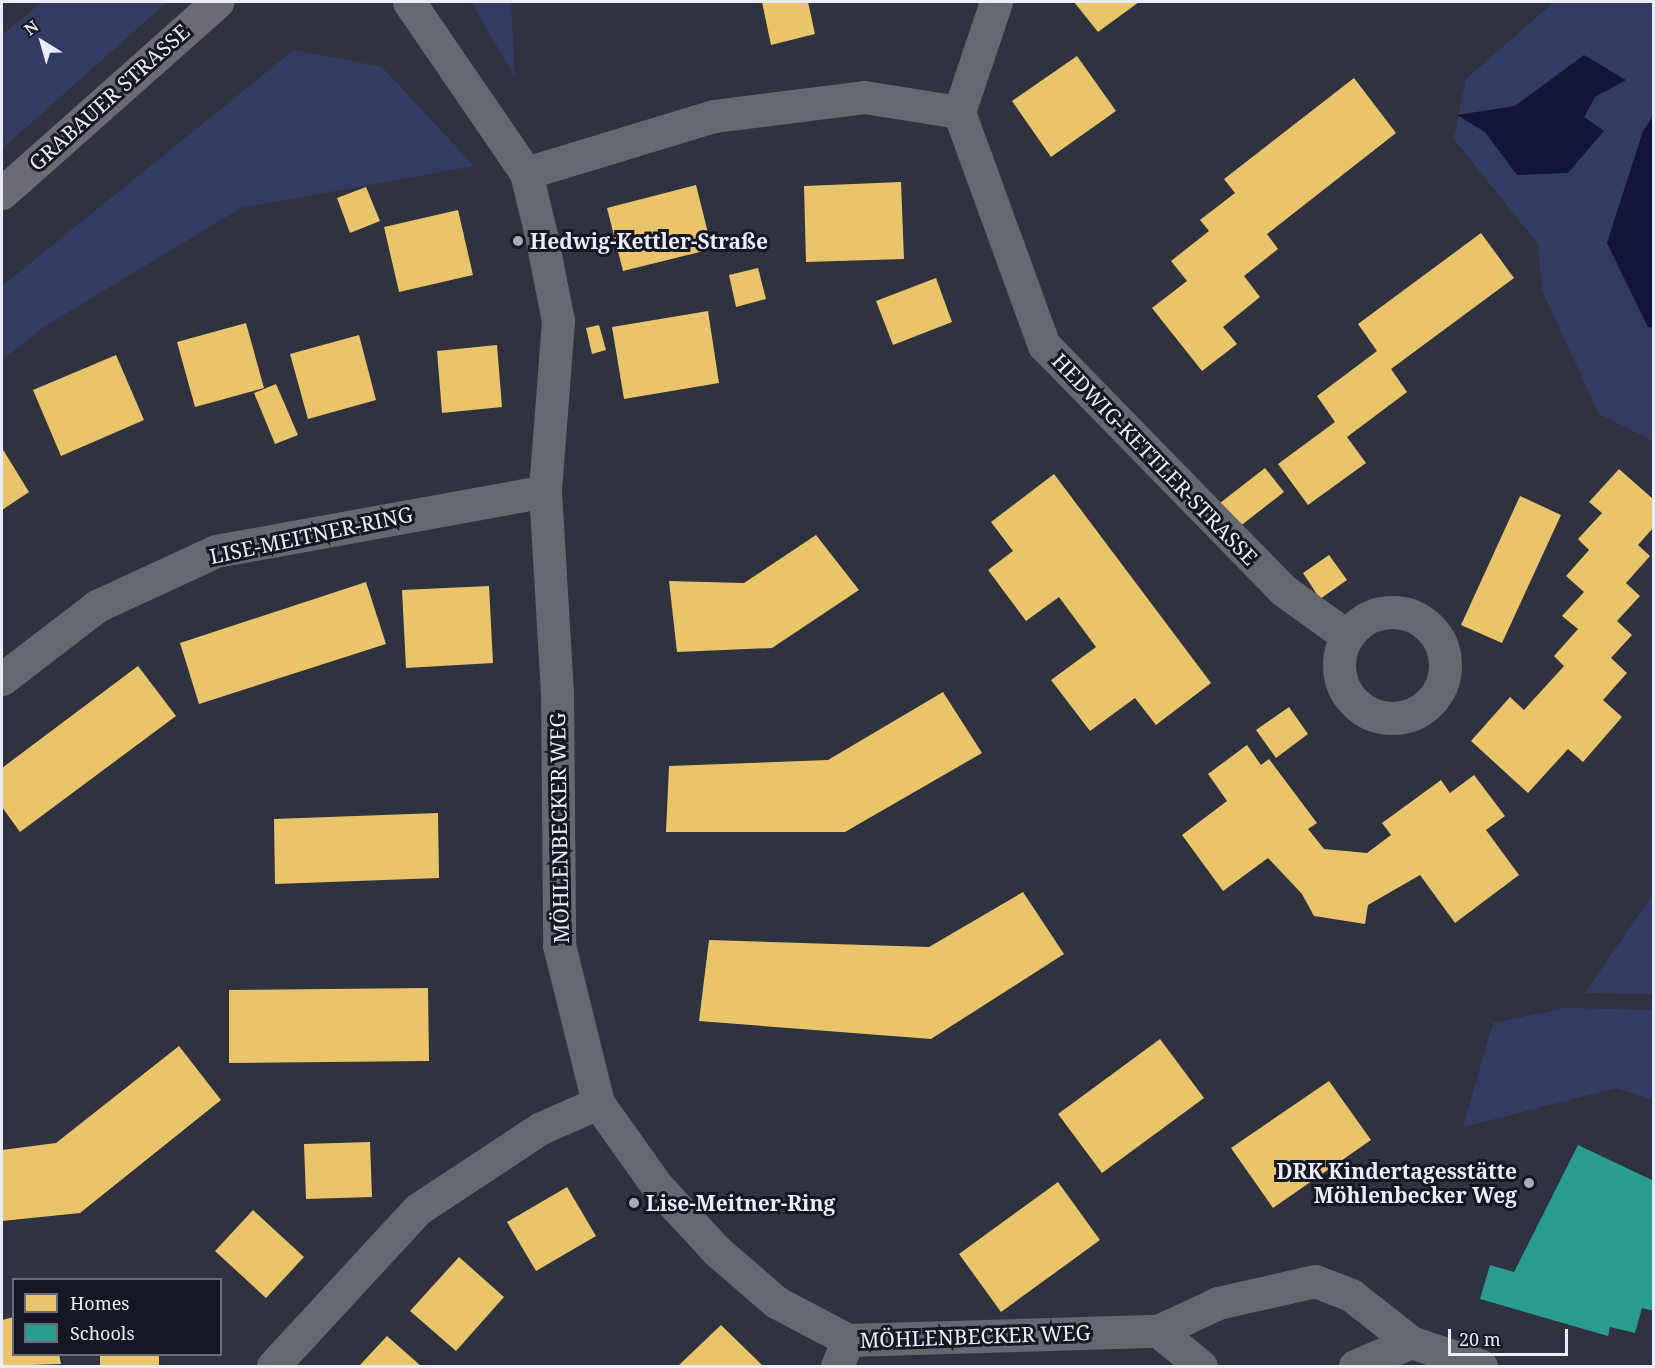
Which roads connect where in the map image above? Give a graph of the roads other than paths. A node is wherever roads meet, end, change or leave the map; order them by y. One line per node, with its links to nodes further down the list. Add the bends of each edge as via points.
1 (217, 2): 6 (main road, GRABAUER STRASSE)
2 (409, 2): 5 (street, MÖHLENBECKER WEG)
3 (996, 2): 4 (street)
4 (959, 112): 5 (street, via 864,97 714,116); 8 (street, HEDWIG-KETTLER-STRASSE, via 1044,345 1283,590)
5 (526, 173): 7 (street, MÖHLENBECKER WEG, via 558,321)
6 (2, 193)
7 (545, 491): 9 (street, LISE-MEITNER-RING, via 216,551 97,606); 10 (street, MÖHLENBECKER WEG, via 557,692 559,945)
8 (1347, 636)
9 (2, 679)
10 (598, 1103): 13 (street, MÖHLENBECKER WEG, via 657,1186 717,1251); 14 (street, via 541,1128 418,1209)
11 (1158, 1331): 12 (street, MÖHLENBECKER WEG, via 1218,1303 1315,1281 1351,1295); 13 (street, MÖHLENBECKER WEG); 15 (street)
12 (1411, 1342): 16 (street); 17 (street, MÖHLENBECKER WEG)
13 (843, 1353)
14 (273, 1366)
15 (1201, 1366)
16 (1355, 1366)
17 (1481, 1366)

